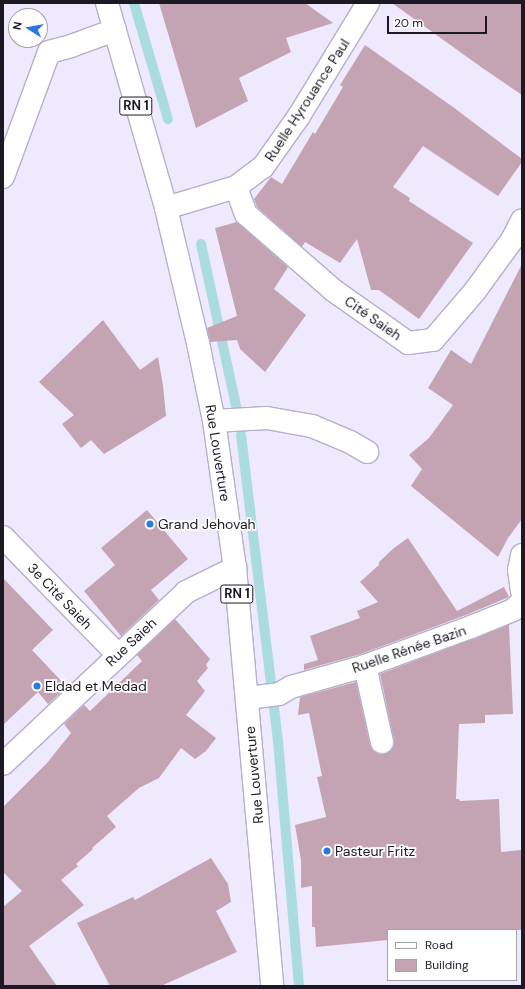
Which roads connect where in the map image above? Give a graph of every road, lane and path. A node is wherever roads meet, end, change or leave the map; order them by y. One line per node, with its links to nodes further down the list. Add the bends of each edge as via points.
1 (107, 3): 3 (street, Rue Louverture / RN 1)
2 (368, 3): 5 (street, Ruelle Hyrouance Paul, via 304,109 263,167)
3 (114, 30): 4 (street, via 49,52); 6 (street, Rue Louverture / RN 1)
4 (3, 176)
5 (236, 187): 6 (street, Ruelle Hyrouance Paul); 7 (street, Cité Saieh, via 246,214 333,290 408,343 433,340 475,291 512,240)
6 (166, 208): 8 (street, Rue Louverture / RN 1)
7 (522, 220)
8 (214, 421): 9 (street, via 267,418 312,426); 12 (street, Rue Louverture / RN 1)
9 (367, 452)
10 (3, 536): 15 (street, 3e Cité Saieh)
11 (522, 555): 13 (street, via 519,570)
12 (235, 568): 15 (street, Rue Saieh, via 186,592); 17 (street, Rue Louverture / RN 1)
13 (522, 591)
14 (522, 602): 16 (street, Ruelle Rénée Bazin, via 513,610)
15 (118, 655): 19 (street, Rue Saieh)
16 (365, 666): 17 (street, Ruelle Rénée Bazin); 18 (street)
17 (268, 690): 20 (street, Rue Louverture / RN 1)
18 (382, 742)
19 (3, 764)
20 (272, 986)

